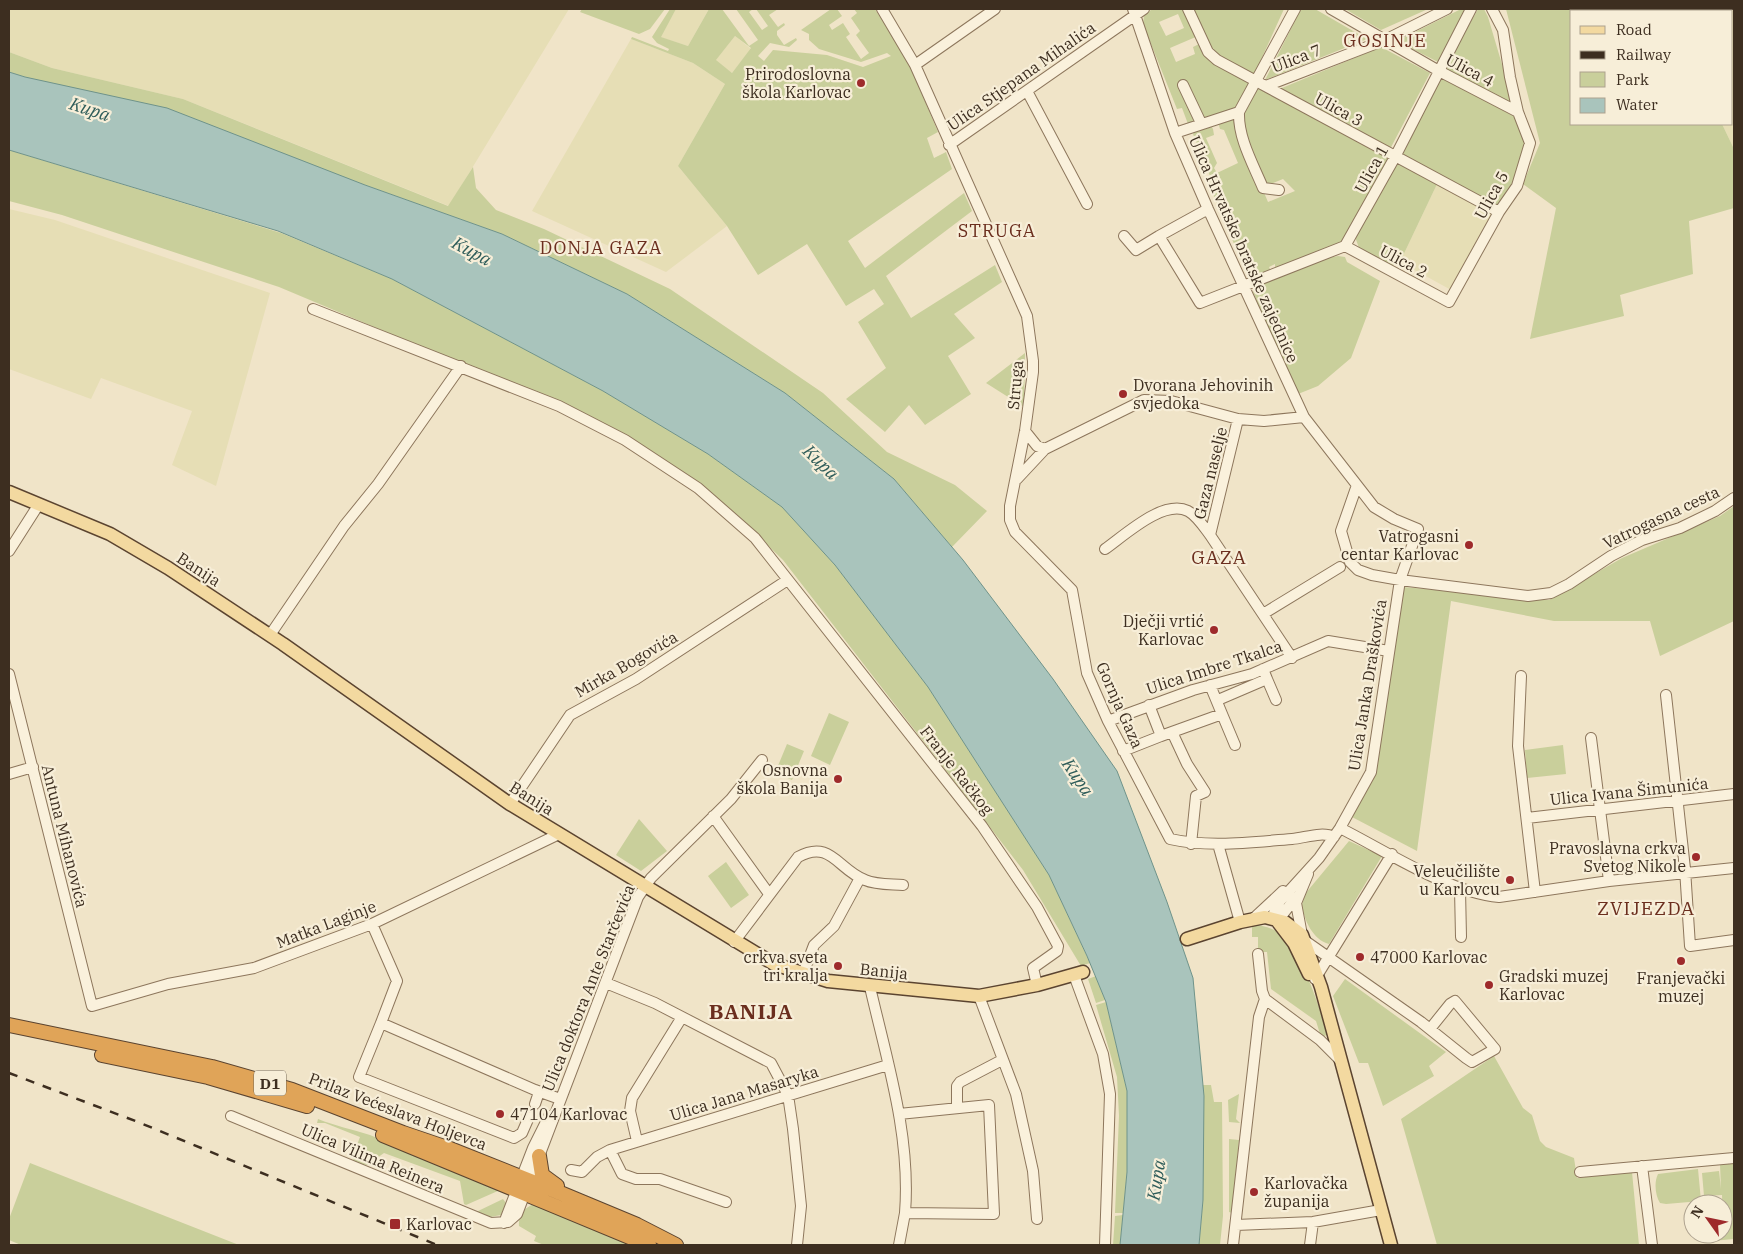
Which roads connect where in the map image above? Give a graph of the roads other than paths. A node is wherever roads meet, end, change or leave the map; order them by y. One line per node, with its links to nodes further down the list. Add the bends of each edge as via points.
1 (882, 9): 11 (street, Struga)
2 (995, 9): 11 (street)
3 (1188, 9): 13 (street, Ulica 3, via 1208,52)
4 (1295, 9): 13 (street)
5 (1331, 9): 10 (street, Ulica 4)
6 (1446, 9): 10 (street, Ulica 7)
7 (1471, 9): 12 (street, Ulica 1)
8 (1492, 9): 17 (street, Ulica 5, via 1503,30)
9 (1137, 11): 15 (street, Ulica Stjepana Mihalića); 19 (street, Ulica Hrvatske bratske zajednice)
10 (1385, 40): 12 (street, Ulica 4); 13 (street, Ulica 7)
11 (915, 65): 20 (street, Struga)
12 (1439, 71): 17 (street, Ulica 4); 21 (street, Ulica 1)
13 (1262, 84): 16 (street); 21 (street, Ulica 3)
14 (1183, 85): 18 (street)
15 (1027, 90): 20 (street, Ulica Stjepana Mihalića); 23 (street)
16 (1240, 112): 18 (street); 22 (street, via 1243,139 1263,188)
17 (1518, 112): 25 (street, Ulica 5, via 1530,143 1517,186)
18 (1201, 123): 19 (street)
19 (1175, 133): 24 (street, Ulica Hrvatske bratske zajednice)
20 (949, 145): 35 (street, Struga, via 1026,316 1034,360)
21 (1395, 157): 25 (street, Ulica 3); 28 (street, Ulica 1)
22 (1279, 190)
23 (1087, 204)
24 (1208, 209): 27 (street); 29 (street, Ulica Hrvatske bratske zajednice)
25 (1498, 212): 30 (street, Ulica 5)
26 (1124, 236): 27 (street, via 1136,250)
27 (1159, 236): 29 (street, via 1200,303)
28 (1345, 246): 29 (street); 30 (street, Ulica 2)
29 (1244, 288): 33 (street, Ulica Hrvatske bratske zajednice)
30 (1449, 302)
31 (313, 309): 32 (street)
32 (461, 366): 47 (street, via 567,410 625,440 698,488 754,538); 49 (street, via 378,484 344,526)
33 (1304, 418): 34 (street); 38 (street, Ulica Hrvatske bratske zajednice)
34 (1238, 420): 36 (street, via 1172,401 1144,400); 42 (street, Gaza naselje)
35 (1025, 431): 36 (street, via 1037,446); 37 (street, Struga)
36 (1045, 449): 37 (street)
37 (1016, 480): 61 (street, Gornja Gaza, via 1010,520 1015,532 1072,590 1087,673)
38 (1356, 488): 46 (street, Ulica Janka Draškovića, via 1374,508 1418,529); 46 (street, Vatrogasna cesta, via 1341,531 1350,562 1358,570)
39 (9, 492): 41 (main road, Banija)
40 (1734, 498): 46 (street, Vatrogasna cesta, via 1680,528 1642,540 1610,556 1569,584 1551,592 1528,596)
41 (38, 504): 44 (street); 49 (main road, Banija, via 110,534)
42 (1210, 534): 43 (street, Gaza naselje, via 1188,511 1172,509 1156,513); 48 (street, Gaza naselje)
43 (1105, 549)
44 (9, 551)
45 (1340, 567): 48 (street)
46 (1400, 580): 50 (street, Ulica Janka Draškovića)
47 (786, 581): 72 (street, Mirka Bogovića, via 636,679 570,715); 106 (street, Franje Račkog, via 982,826 1037,907 1058,946 1033,968)
48 (1263, 614): 51 (street, Gaza naselje)
49 (270, 635): 72 (main road, Banija)
50 (1389, 651): 51 (street, Ulica Imbre Tkalca, via 1328,641); 76 (street, Ulica Janka Draškovića, via 1372,772)
51 (1292, 658): 53 (street, Ulica Imbre Tkalca)
52 (9, 674): 68 (street, Antuna Mihanovića)
53 (1265, 674): 55 (street, Ulica Imbre Tkalca); 57 (street); 58 (street)
54 (1521, 676): 75 (street, via 1518,746)
55 (1210, 685): 57 (street); 59 (street, Ulica Imbre Tkalca)
56 (1666, 695): 71 (street)
57 (1218, 700): 60 (street)
58 (1276, 700)
59 (1149, 705): 61 (street, Ulica Imbre Tkalca); 63 (street)
60 (1222, 714): 62 (street); 65 (street)
61 (1108, 721): 66 (street, Gornja Gaza)
62 (1172, 732): 63 (street); 78 (street, via 1205,792 1196,796)
63 (1161, 736): 66 (street)
64 (1591, 738): 73 (street)
65 (1235, 745)
66 (1123, 751): 78 (street, Gornja Gaza, via 1170,839)
67 (762, 760): 74 (street, Ulica doktora Ante Starčevića, via 731,799)
68 (33, 767): 69 (street); 110 (street, Antuna Mihanovića)
69 (9, 774)
70 (1734, 794): 71 (street, Ulica Ivana Šimunića)
71 (1678, 800): 73 (street, Ulica Ivana Šimunića); 82 (street)
72 (510, 804): 77 (main road, Banija)
73 (1600, 808): 75 (street, Ulica Ivana Šimunića); 84 (street)
74 (712, 816): 86 (street, Ulica doktora Ante Starčevića); 90 (street)
75 (1527, 818): 89 (street)
76 (1337, 833): 79 (street); 80 (street); 88 (street, Ulica Janka Draškovića)
77 (559, 834): 86 (main road, Banija); 94 (street, Matka Laginje)
78 (1191, 844): 79 (street)
79 (1218, 844): 92 (street)
80 (1392, 854): 87 (street); 101 (street)
81 (1734, 868): 82 (street)
82 (1684, 874): 84 (street); 98 (street, via 1690,946)
83 (860, 878): 85 (street, via 869,882); 90 (street, via 828,853 818,850 798,857); 102 (street, via 834,926 814,945)
84 (1609, 881): 89 (street)
85 (903, 885)
86 (644, 887): 99 (main road, Banija); 105 (street, Ulica doktora Ante Starčevića)
87 (1460, 889): 89 (street, via 1483,896); 96 (street)
88 (1295, 890): 91 (street, via 1274,898); 93 (street); 95 (street)
89 (1535, 892)
90 (769, 894): 99 (street)
91 (1253, 919): 92 (main road); 93 (main road, via 1265,917)
92 (1240, 922): 97 (main road)
93 (1277, 922): 95 (main road, via 1291,925); 104 (main road)
94 (372, 924): 110 (street, Matka Laginje, via 254,968 168,984); 114 (street, via 397,981)
95 (1303, 937): 101 (street); 104 (main road)
96 (1461, 937)
97 (1187, 939)
98 (1734, 940)
99 (734, 942): 102 (main road, Banija, via 774,964)
100 (1258, 954): 109 (street)
101 (1328, 957): 104 (street); 116 (street)
102 (803, 974): 107 (main road, Banija)
103 (1078, 974): 106 (main road, Banija); 150 (street, via 1103,1054 1110,1094)
104 (1316, 980): 118 (main road)
105 (606, 983): 113 (street); 125 (street, Ulica doktora Ante Starčevića)
106 (1037, 985): 108 (main road, Banija)
107 (870, 987): 108 (main road, Banija); 122 (street)
108 (979, 996): 120 (street)
109 (1265, 999): 111 (street); 112 (street)
110 (92, 1006)
111 (1273, 1006): 112 (street); 119 (street)
112 (1261, 1010): 145 (street)
113 (682, 1017): 124 (street, via 771,1063); 131 (street, via 632,1098 630,1111)
114 (381, 1023): 123 (street); 130 (street, via 358,1077 514,1138 522,1134)
115 (9, 1025): 138 (highway, Prilaz Većeslava Holjevca / D1, via 212,1067 292,1090)
116 (1430, 1029): 116 (street, via 1472,1062 1496,1048 1455,1001)
117 (9, 1034): 138 (highway, Prilaz Većeslava Holjevca / D1, via 208,1076 288,1099)
118 (1334, 1034): 119 (street); 121 (main road)
119 (1320, 1040): 121 (street)
120 (1002, 1060): 127 (street, via 960,1082 957,1086); 143 (street, via 1016,1094 1033,1171)
121 (1341, 1061): 141 (main road)
122 (888, 1065): 124 (street, Ulica Jana Masaryka); 128 (street)
123 (539, 1092): 125 (street); 126 (street)
124 (788, 1095): 131 (street, Ulica Jana Masaryka); 148 (street, via 801,1206)
125 (558, 1103): 133 (street, Ulica doktora Ante Starčevića); 138 (street, Ulica doktora Ante Starčevića, via 539,1133)
126 (534, 1104)
127 (957, 1107): 128 (street); 142 (street, via 989,1105 994,1214)
128 (899, 1114): 142 (street, via 904,1145)
129 (231, 1116): 138 (street, Ulica Vilima Reinera, via 491,1223 504,1223 514,1217)
130 (529, 1117)
131 (637, 1141): 132 (street, Ulica Jana Masaryka)
132 (610, 1150): 136 (street, Ulica Jana Masaryka, via 597,1157 582,1172); 140 (street, via 622,1174 636,1179 660,1179)
133 (540, 1156): 138 (street, Ulica doktora Ante Starčevića); 139 (highway, via 539,1167 544,1178 572,1192)
134 (1734, 1158): 135 (street)
135 (1642, 1166): 137 (street); 154 (street)
136 (571, 1170)
137 (1580, 1172)
138 (523, 1185): 139 (highway, Prilaz Većeslava Holjevca / D1); 146 (highway, Prilaz Većeslava Holjevca / D1)
139 (577, 1200): 147 (highway, Prilaz Većeslava Holjevca / D1)
140 (726, 1202)
141 (1380, 1210): 144 (street); 153 (main road)
142 (904, 1213): 149 (street)
143 (1037, 1219)
144 (1313, 1222): 145 (street); 152 (street)
145 (1236, 1225): 151 (street)
146 (648, 1245)
147 (676, 1245)
148 (797, 1245)
149 (899, 1245)
150 (1105, 1245)
151 (1233, 1245)
152 (1310, 1245)
153 (1391, 1245)
154 (1652, 1245)

